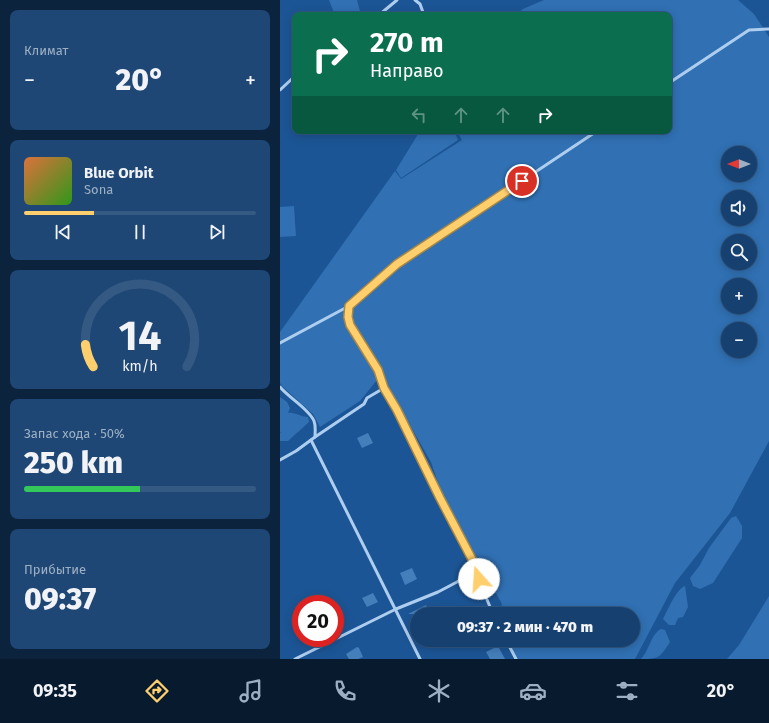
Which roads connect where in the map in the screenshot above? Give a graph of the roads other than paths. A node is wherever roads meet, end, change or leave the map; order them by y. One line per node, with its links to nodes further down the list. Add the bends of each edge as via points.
1 (397, 0): 3 (lane)
2 (415, 0): 4 (lane)
3 (383, 12)
4 (423, 12)
5 (769, 29): 7 (lane, via 749,30)
6 (292, 79): 8 (lane)
7 (672, 81)
8 (280, 90)
9 (592, 134): 10 (lane, via 397,264)
10 (349, 306): 11 (lane); 13 (lane, via 350,325 378,370)
11 (280, 343)
12 (280, 387): 14 (lane, via 310,415 314,423)
13 (384, 388): 14 (lane); 17 (lane)
14 (315, 437): 15 (lane)
15 (311, 440): 16 (lane); 19 (lane)
16 (280, 460)
17 (476, 568): 18 (lane); 19 (lane, via 438,592)
18 (490, 607)
19 (396, 610): 21 (lane); 22 (lane)
20 (510, 647): 23 (lane)
21 (295, 659)
22 (420, 659)
23 (516, 659)

